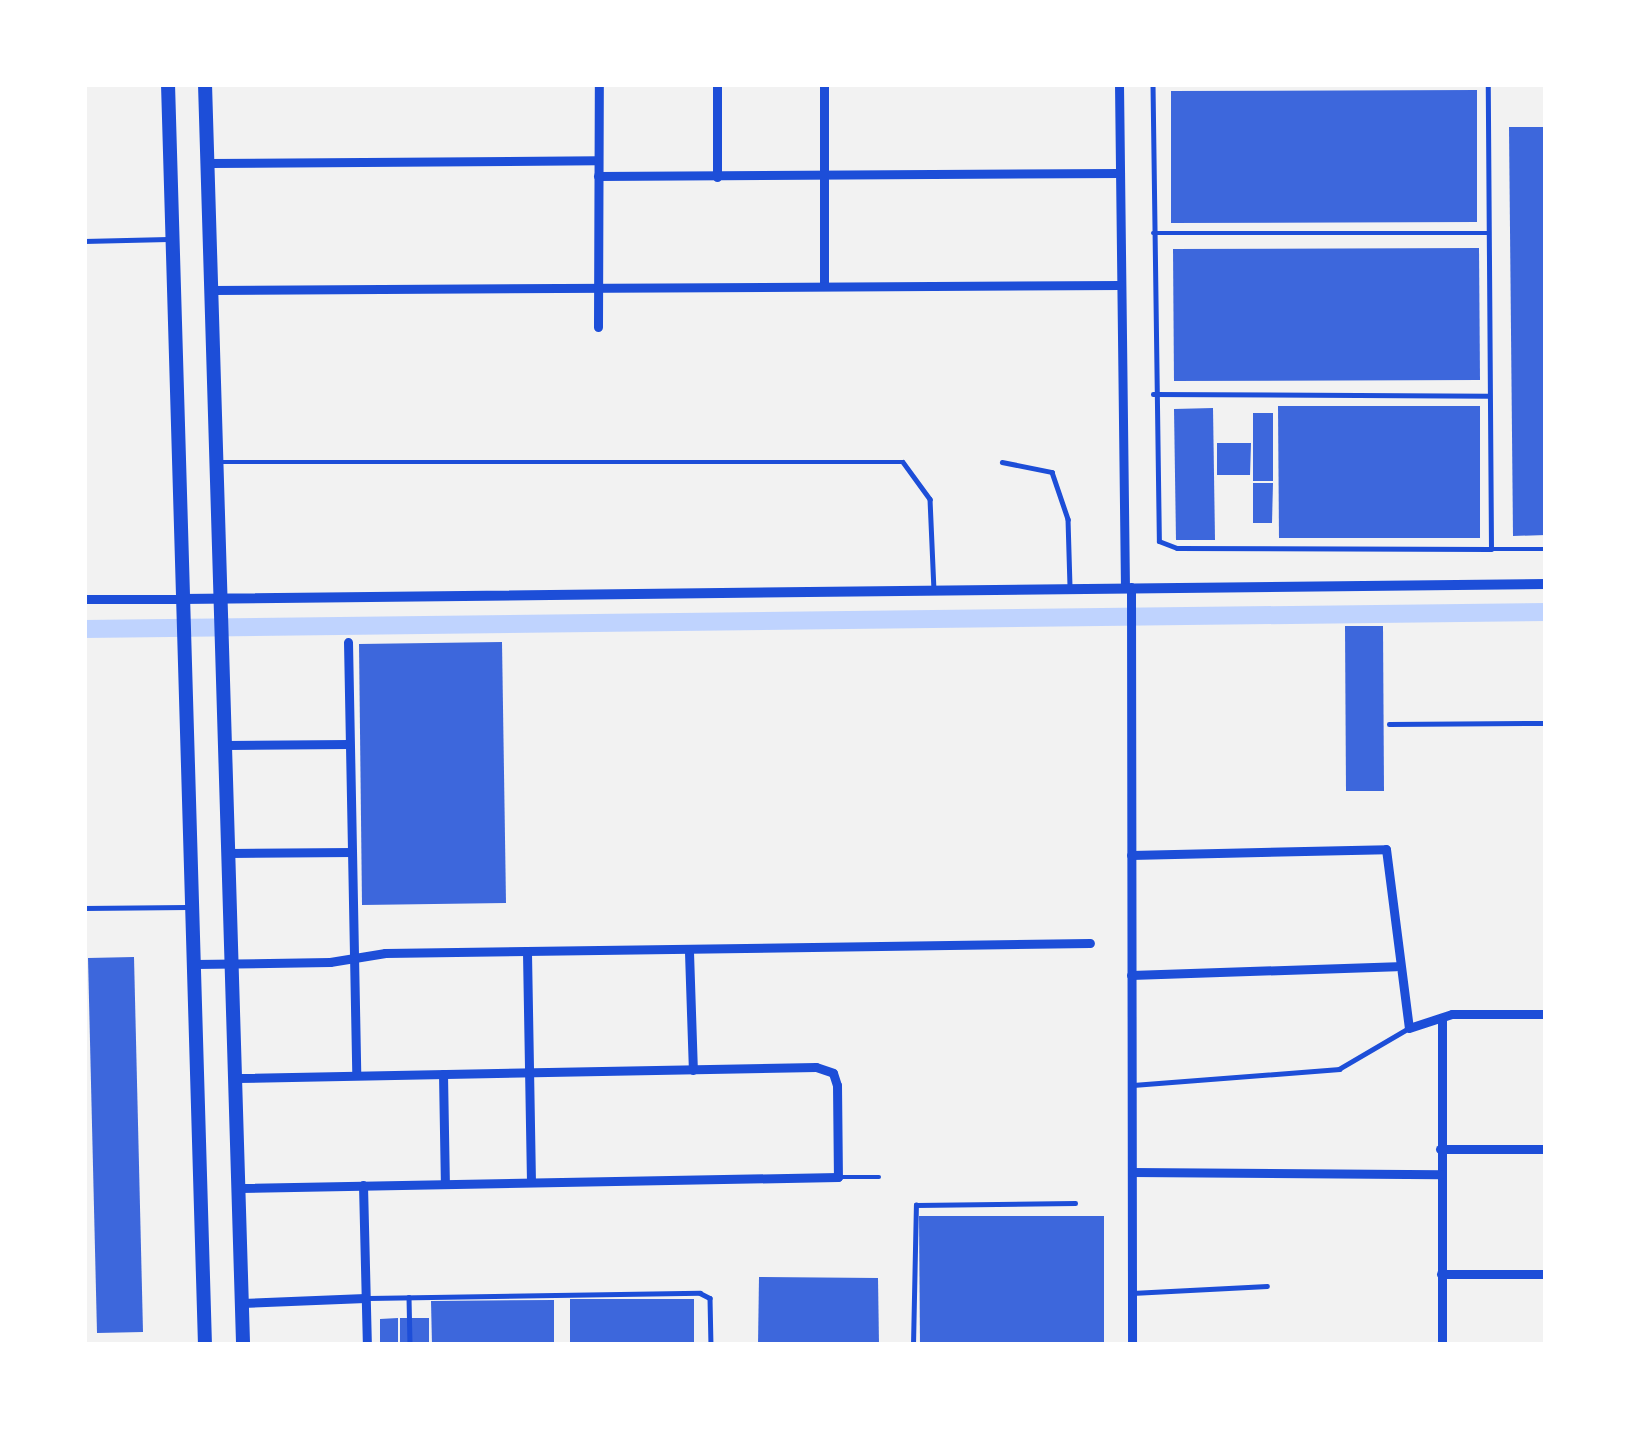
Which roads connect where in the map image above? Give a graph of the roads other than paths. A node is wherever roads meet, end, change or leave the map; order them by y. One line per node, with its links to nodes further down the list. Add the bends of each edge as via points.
1 (168, 84): 17 (main road)
2 (205, 84): 10 (main road)
3 (599, 84): 9 (street)
4 (717, 84): 14 (street)
5 (824, 84): 12 (street)
6 (1119, 84): 11 (street)
7 (1153, 84): 15 (lane)
8 (1488, 84): 16 (lane)
9 (598, 160): 10 (street); 13 (street)
10 (209, 163): 22 (main road)
11 (1120, 173): 12 (street); 21 (street)
12 (824, 175): 14 (street); 20 (street)
13 (598, 176): 14 (street); 19 (street)
14 (717, 177)
15 (1153, 233): 16 (lane); 24 (lane)
16 (1490, 233): 25 (lane)
17 (173, 239): 18 (lane); 35 (main road)
18 (84, 241)
19 (598, 285): 20 (street); 22 (street); 23 (street)
20 (824, 285): 21 (street)
21 (1121, 285): 32 (street)
22 (212, 290): 27 (main road)
23 (598, 327)
24 (1153, 394): 25 (lane); 28 (lane, via 1159,541 1177,548)
25 (1491, 396): 28 (lane)
26 (1002, 461): 31 (lane, via 1052,472 1068,519)
27 (216, 462): 33 (lane, via 903,462 930,499); 34 (main road)
28 (1491, 549): 29 (lane)
29 (1546, 549)
30 (1546, 584): 32 (street)
31 (1070, 588): 32 (street); 33 (street)
32 (1128, 588): 44 (street)
33 (934, 590): 34 (street)
34 (220, 597): 35 (street); 41 (main road)
35 (181, 598): 36 (street); 45 (main road)
36 (84, 599)
37 (347, 642): 40 (street)
38 (1546, 723): 39 (lane)
39 (1389, 724)
40 (350, 744): 41 (street); 42 (street)
41 (226, 745): 43 (main road)
42 (352, 852): 43 (street); 50 (street)
43 (229, 853): 51 (main road)
44 (1131, 855): 53 (street, via 1386,849); 54 (street)
45 (193, 907): 46 (lane); 52 (main road)
46 (84, 908)
47 (1090, 943): 48 (street)
48 (689, 952): 49 (street); 58 (street)
49 (527, 953): 50 (street); 59 (street)
50 (354, 958): 51 (street); 61 (street)
51 (233, 962): 52 (street); 62 (main road)
52 (195, 964): 82 (main road)
53 (1396, 966): 54 (street); 57 (street)
54 (1131, 975): 63 (street)
55 (1546, 1014): 56 (street)
56 (1442, 1018): 57 (street); 64 (street)
57 (1409, 1028): 63 (lane, via 1339,1069)
58 (693, 1070): 59 (street); 68 (street, via 833,1073)
59 (529, 1073): 60 (street); 70 (street)
60 (443, 1074): 61 (street); 71 (street)
61 (356, 1075): 62 (street)
62 (236, 1078): 73 (main road)
63 (1131, 1085): 66 (street)
64 (1440, 1149): 65 (street); 67 (street)
65 (1546, 1149)
66 (1132, 1172): 67 (street); 78 (street)
67 (1441, 1174): 75 (street)
68 (838, 1177): 69 (lane); 70 (street)
69 (879, 1177)
70 (531, 1182): 71 (street)
71 (445, 1184): 72 (street)
72 (363, 1185): 73 (street); 80 (street)
73 (239, 1188): 81 (main road)
74 (1075, 1203): 87 (lane, via 916,1205)
75 (1441, 1274): 76 (street); 89 (street)
76 (1546, 1274)
77 (1267, 1286): 78 (lane)
78 (1132, 1293): 88 (street)
79 (409, 1297): 80 (lane); 85 (lane); 86 (lane, via 700,1292 710,1298)
80 (365, 1298): 81 (street); 84 (street)
81 (242, 1304): 83 (main road)
82 (205, 1345)
83 (243, 1345)
84 (367, 1345)
85 (410, 1345)
86 (711, 1345)
87 (914, 1345)
88 (1132, 1345)
89 (1442, 1345)

